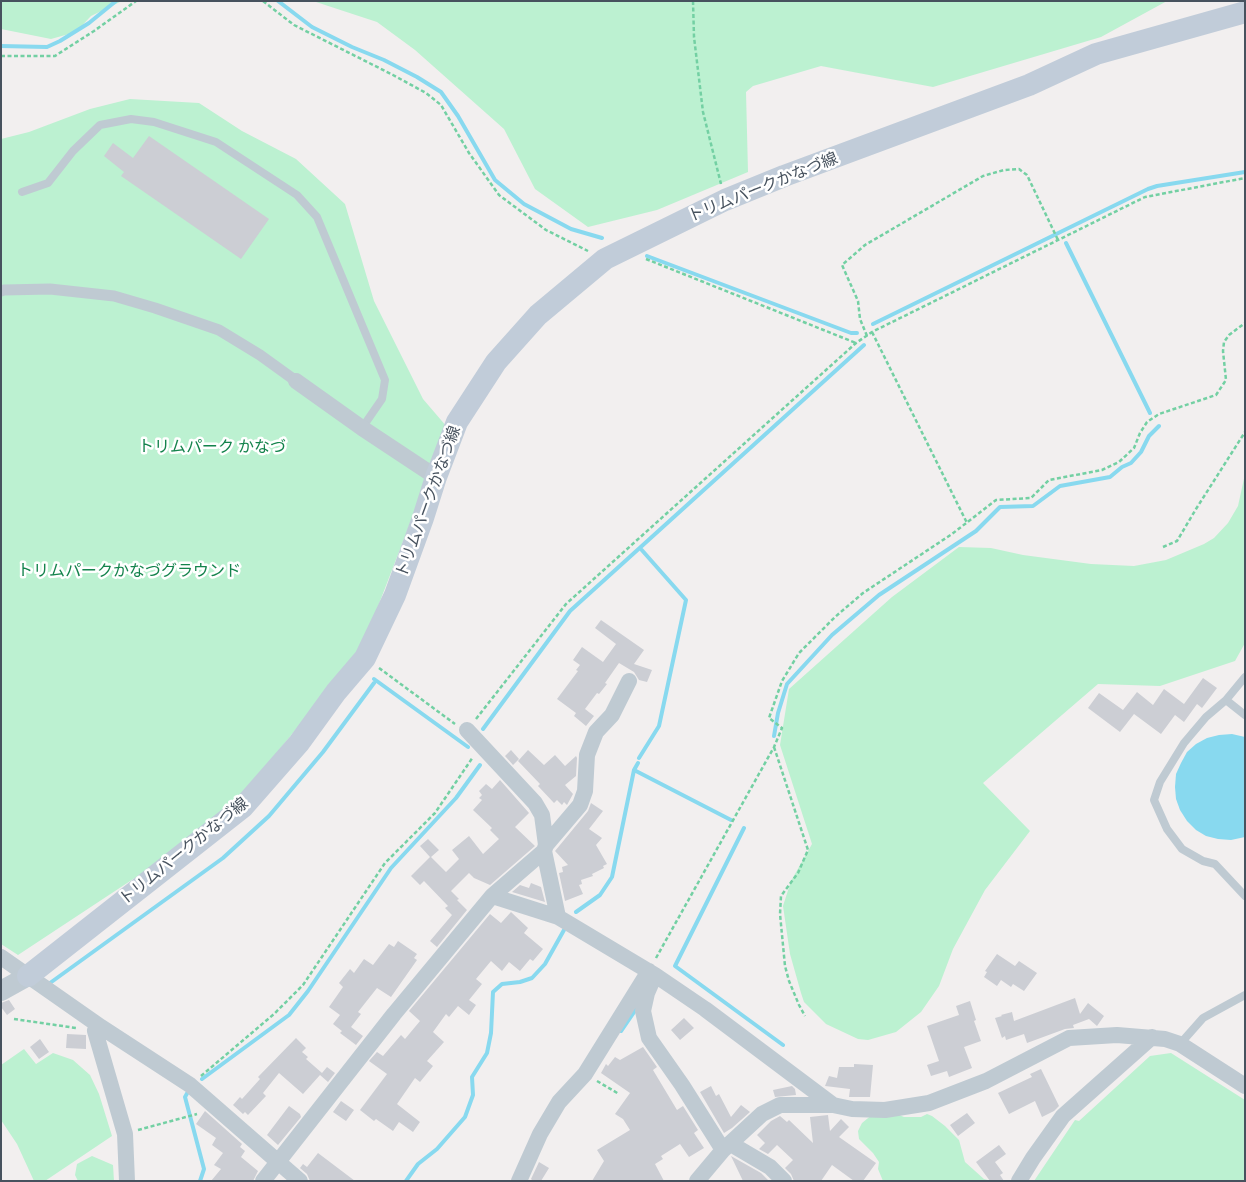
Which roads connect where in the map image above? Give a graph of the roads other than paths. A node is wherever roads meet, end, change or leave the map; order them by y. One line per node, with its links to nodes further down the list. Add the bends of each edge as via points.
1 (1245, 12): 6 (main road, トリムパークかなづ線, via 1096,54 1029,86 725,200 614,255 538,315 496,362 458,422)
2 (22, 192): 5 (lane, via 48,183 73,151 100,125 131,119 154,122 216,142 297,195 317,217 385,380 382,399)
3 (1, 291): 4 (street, via 50,289 114,296 155,308 219,330)
4 (296, 381): 5 (street)
5 (362, 428): 6 (street)
6 (436, 477): 18 (main road, トリムパークかなづ線, via 395,595 365,658 299,743 243,807)
7 (1245, 677): 9 (lane)
8 (629, 682): 12 (street, via 612,715 596,732 588,755 585,791 580,805)
9 (1226, 700): 10 (lane); 14 (lane, via 1184,743 1160,782 1154,800 1167,829 1182,849 1215,864)
10 (1245, 715)
11 (464, 729): 12 (street, via 534,803 542,815)
12 (545, 848): 13 (street); 15 (street)
13 (492, 896): 15 (street); 27 (street)
14 (1245, 896)
15 (558, 917): 17 (street)
16 (1, 957): 18 (street)
17 (652, 973): 25 (street); 26 (street, via 644,1011 649,1038); 31 (street, via 585,1074 559,1102 540,1134)
18 (28, 976): 19 (street); 21 (street)
19 (1, 992)
20 (1245, 995): 23 (lane, via 1203,1018)
21 (98, 1029): 27 (street, via 190,1085); 28 (street, via 125,1134)
22 (1152, 1037): 23 (street); 25 (street, via 1116,1034 1069,1038 986,1081 929,1103 885,1110); 34 (street, via 1063,1116)
23 (1180, 1044): 24 (street)
24 (1245, 1086)
25 (833, 1105): 26 (street, via 780,1105 762,1114)
26 (727, 1147): 32 (street); 33 (street, via 770,1167)
27 (279, 1161): 29 (street); 30 (street)
28 (127, 1181)
29 (263, 1181)
30 (300, 1181)
31 (520, 1181)
32 (697, 1181)
33 (784, 1181)
34 (1019, 1181)

